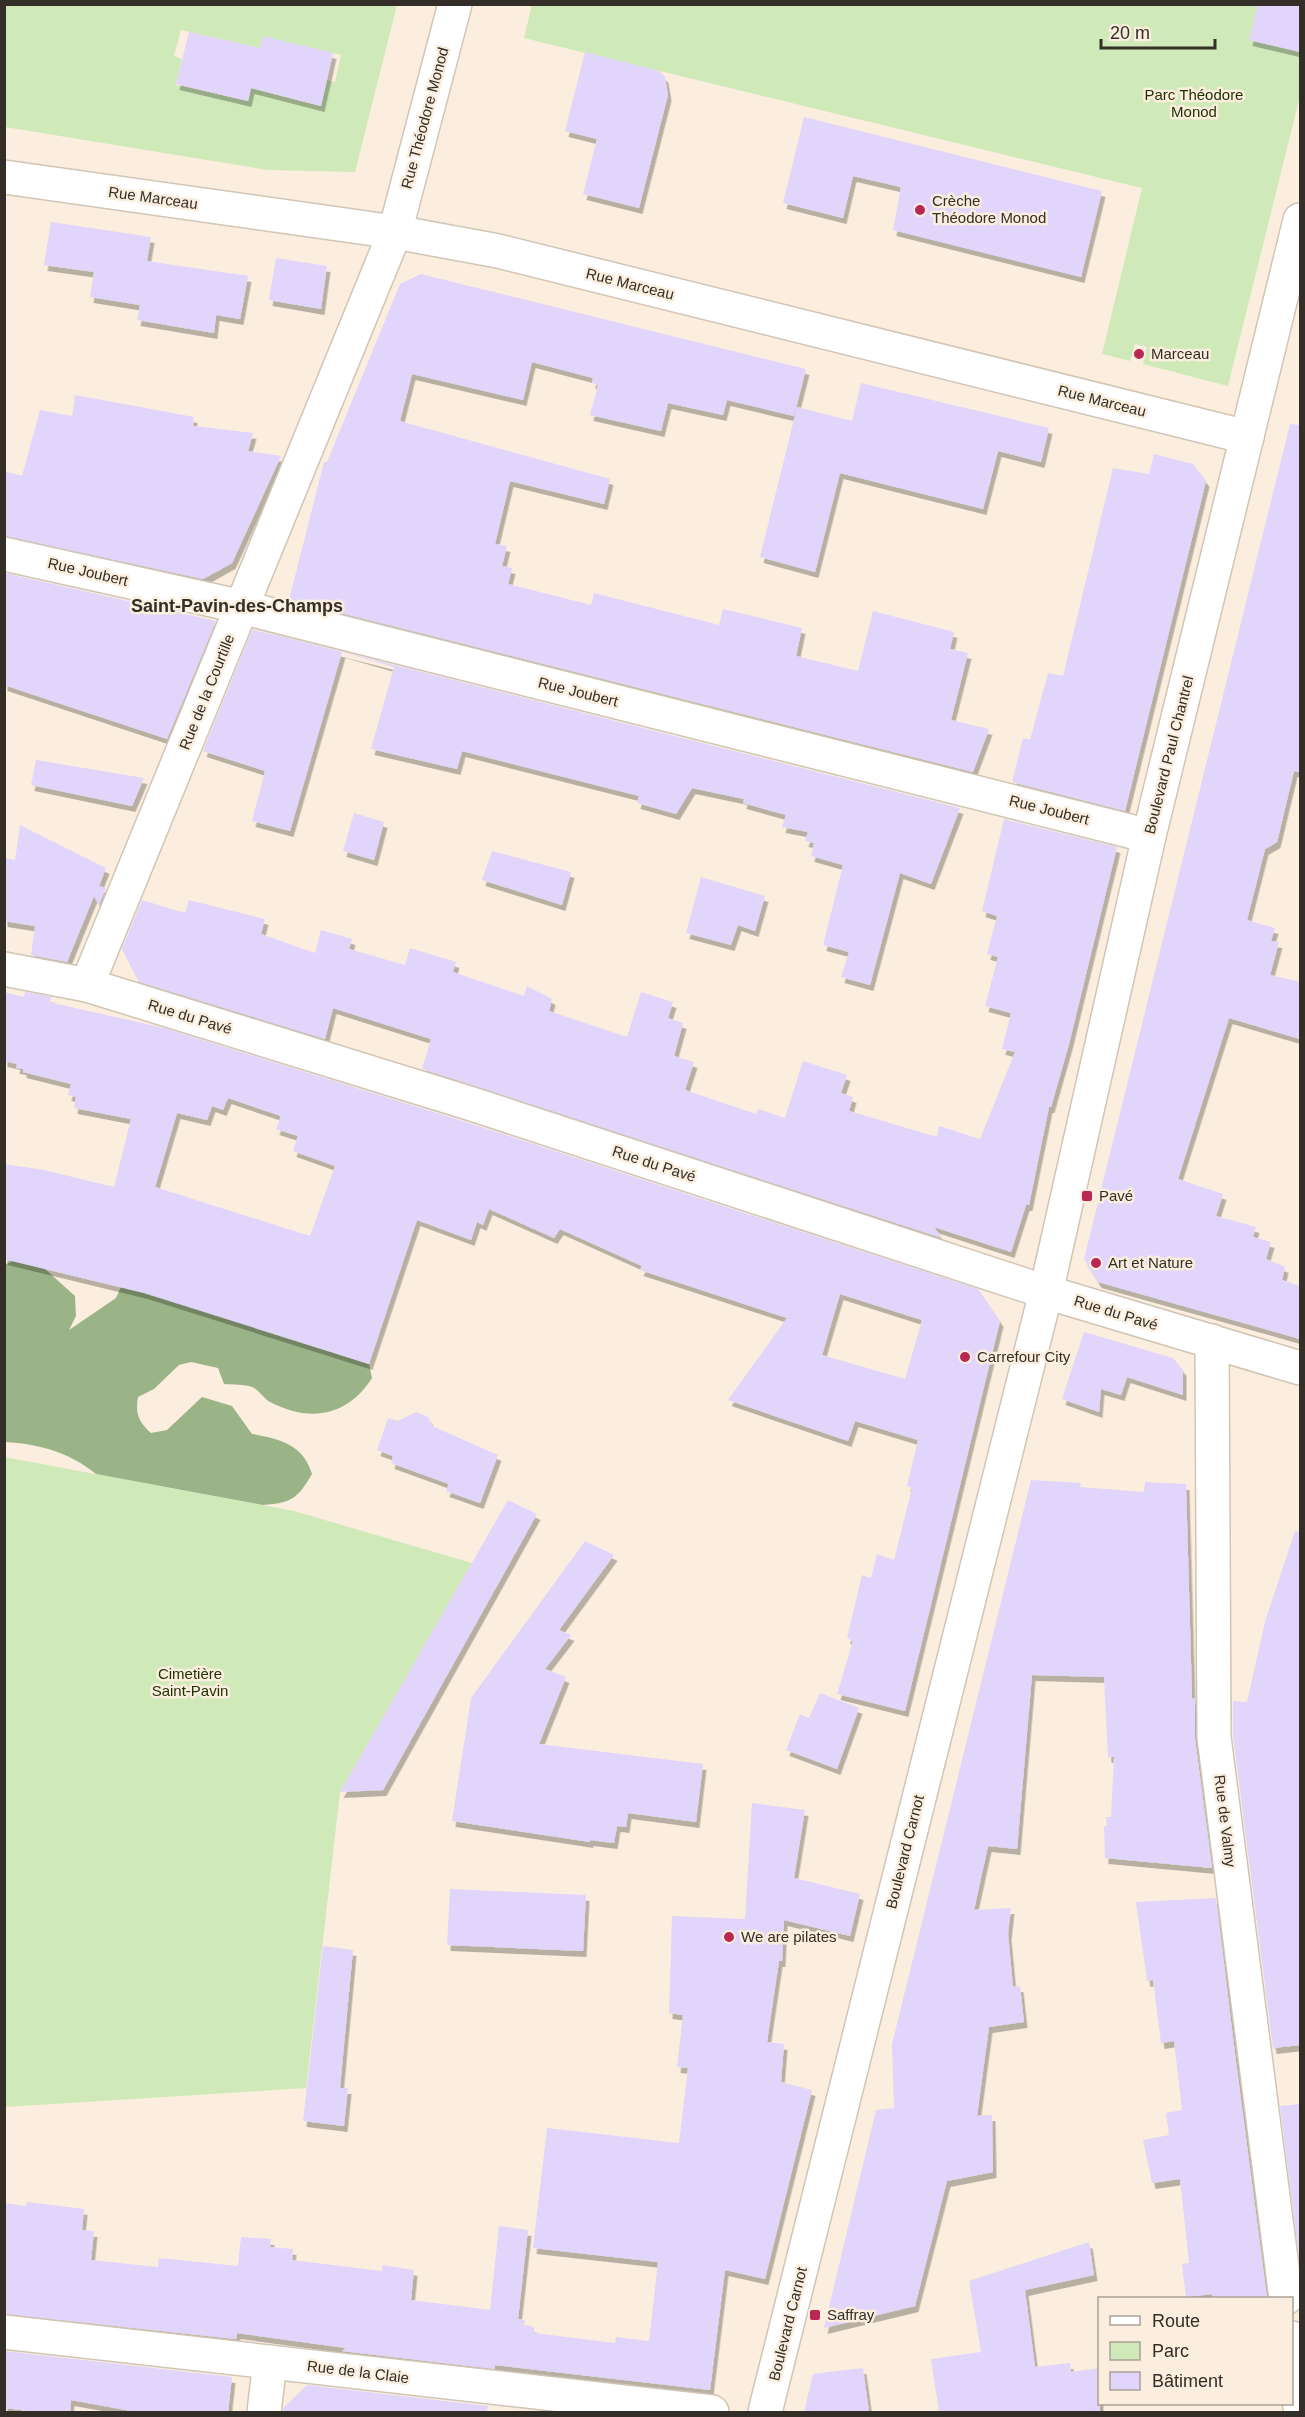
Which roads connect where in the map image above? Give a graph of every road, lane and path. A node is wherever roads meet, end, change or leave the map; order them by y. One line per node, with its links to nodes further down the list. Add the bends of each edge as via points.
1 (455, 4): 4 (street, Rue Théodore Monod)
2 (4, 177): 4 (street, Rue Marceau)
3 (1300, 220): 5 (street, Boulevard Paul Chantrel)
4 (395, 232): 5 (street, Rue Marceau, via 498,251); 7 (street, Rue de la Courtille)
5 (1247, 437): 8 (street, Boulevard Paul Chantrel)
6 (4, 554): 7 (street, Rue Joubert)
7 (241, 608): 8 (street, Rue Joubert); 10 (street, Rue de la Courtille)
8 (1149, 836): 11 (street, Boulevard Paul Chantrel)
9 (4, 969): 10 (street, Rue du Pavé)
10 (87, 985): 11 (street, Rue du Pavé, via 472,1104)
11 (1046, 1292): 12 (street, Rue du Pavé); 21 (street, Boulevard Carnot)
12 (1212, 1341): 13 (street, Rue du Pavé); 14 (street, Rue de Valmy, via 1214,1737)
13 (1300, 1368)
14 (1286, 2297)
15 (4, 2332): 17 (street, Rue de la Claie)
16 (1293, 2347): 18 (street)
17 (270, 2362): 19 (street); 20 (street, Rue de la Claie)
18 (1300, 2408)
19 (264, 2412)
20 (712, 2412)
21 (765, 2412)

